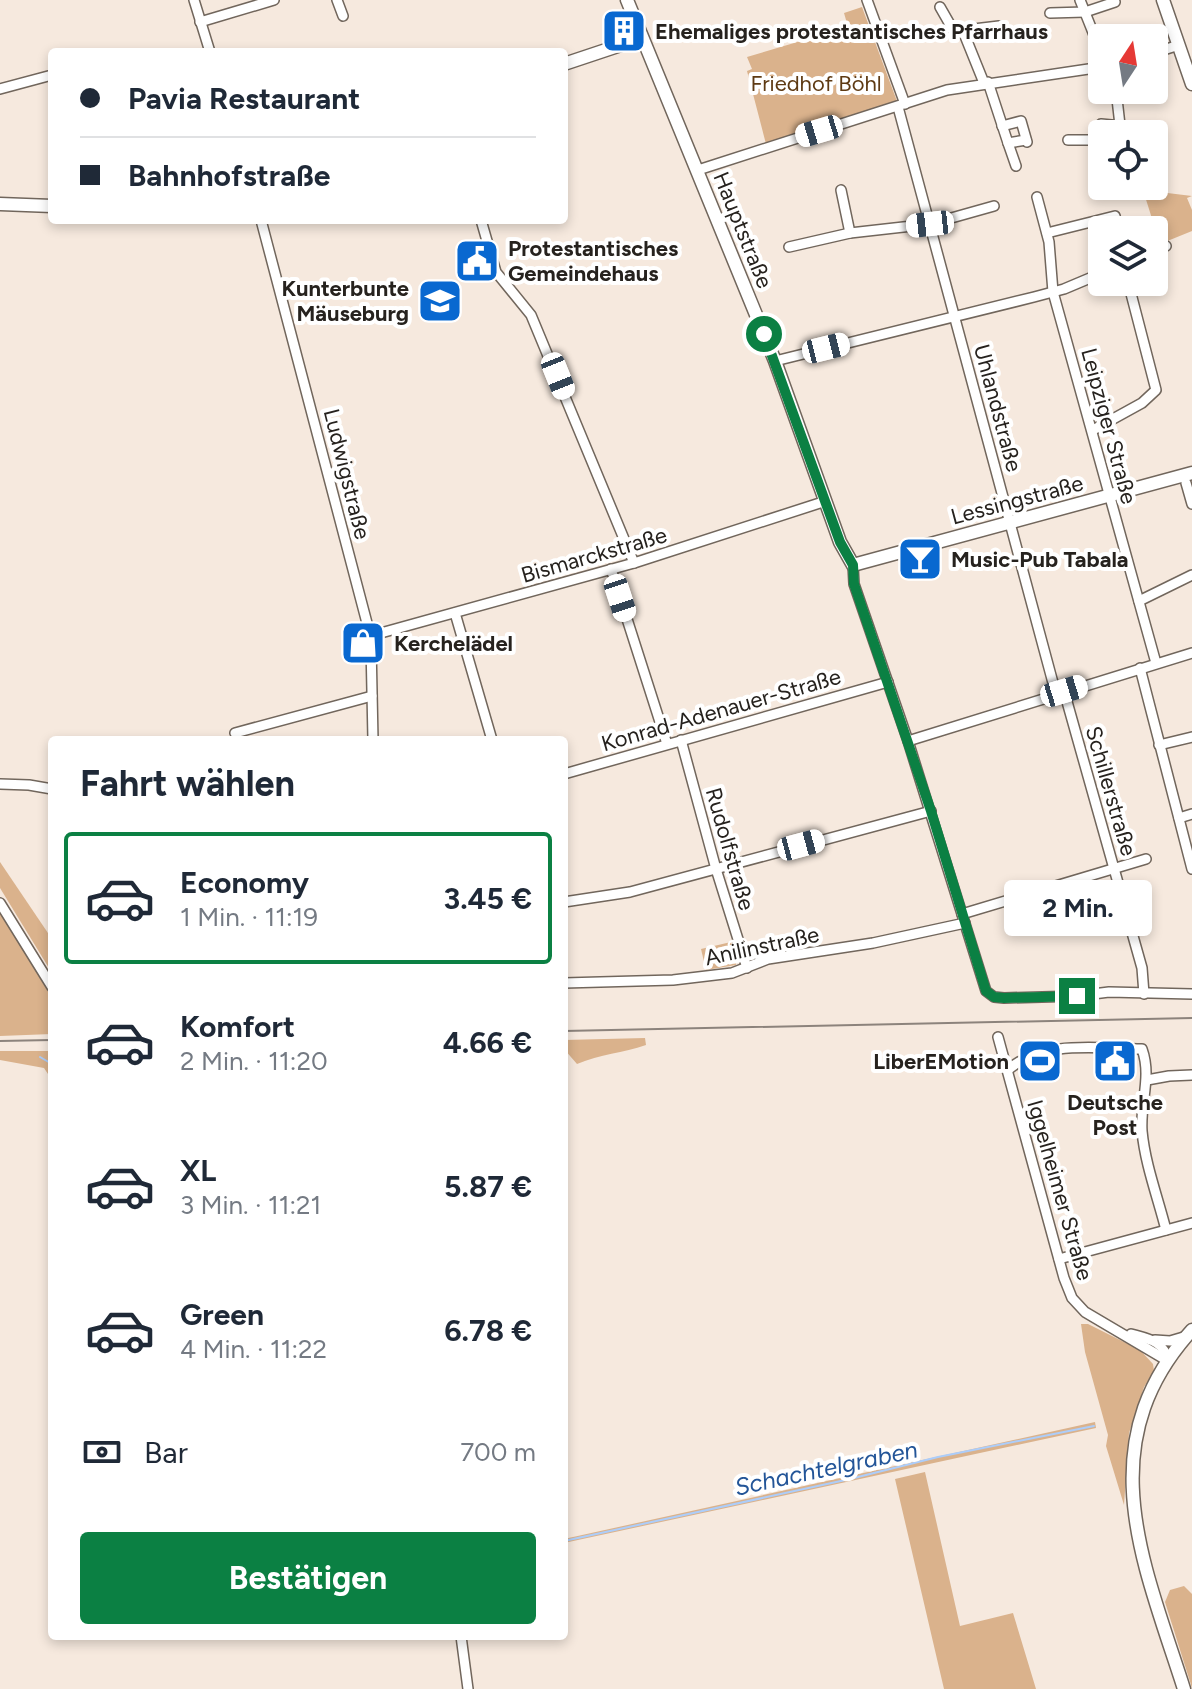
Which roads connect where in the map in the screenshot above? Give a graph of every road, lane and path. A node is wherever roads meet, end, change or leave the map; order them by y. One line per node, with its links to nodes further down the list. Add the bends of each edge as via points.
1 (194, 0): 13 (street)
2 (274, 0): 13 (street)
3 (337, 0): 12 (street)
4 (627, 0): 17 (street, Hauptstraße)
5 (867, 0): 27 (street, Uhlandstraße)
6 (1080, 0): 10 (street)
7 (1163, 0): 18 (street)
8 (1115, 2): 10 (street)
9 (940, 7): 16 (street, via 952,28)
10 (1085, 12): 11 (street); 14 (street)
11 (1050, 13)
12 (343, 16)
13 (200, 22): 19 (street)
14 (1090, 24)
15 (999, 26): 16 (street)
16 (963, 31): 24 (street)
17 (642, 38): 21 (street); 33 (street, Hauptstraße)
18 (1179, 45): 20 (street); 25 (street)
19 (209, 48)
20 (1168, 49)
21 (568, 63)
22 (1088, 69): 24 (street)
23 (48, 76): 26 (street)
24 (986, 82): 27 (street); 28 (street)
25 (1192, 84)
26 (0, 89)
27 (902, 105): 33 (street); 42 (street, Uhlandstraße)
28 (1002, 126): 31 (street); 31 (street, via 1021,121 1026,141)
29 (1068, 140): 30 (street)
30 (1088, 140)
31 (1008, 143): 32 (street)
32 (1016, 166)
33 (698, 170): 50 (street, Hauptstraße)
34 (841, 190): 43 (street)
35 (1037, 197): 44 (street, Leipziger Straße)
36 (0, 204): 37 (street)
37 (48, 206)
38 (994, 206): 42 (street)
39 (1088, 223): 44 (street)
40 (262, 224): 63 (street, Ludwigstraße)
41 (482, 224): 57 (street, via 496,272 531,315)
42 (930, 224): 43 (street); 49 (street, Uhlandstraße)
43 (850, 233): 45 (street)
44 (1047, 233): 47 (street, Leipziger Straße)
45 (789, 247)
46 (1088, 278): 47 (street)
47 (1053, 292): 49 (street); 51 (street, Leipziger Straße)
48 (1132, 296): 51 (street, via 1156,390)
49 (955, 316): 50 (street); 56 (street, Uhlandstraße)
50 (775, 361): 54 (street, Hauptstraße)
51 (1093, 430): 53 (street, Leipziger Straße)
52 (1189, 478): 53 (street, Lessingstraße); 55 (street)
53 (1109, 496): 56 (street, Lessingstraße); 61 (street, Leipziger Straße)
54 (826, 501): 57 (street, Bismarckstraße); 58 (street, Hauptstraße)
55 (1192, 504)
56 (1009, 523): 58 (street, Lessingstraße); 68 (street, Uhlandstraße)
57 (634, 563): 59 (street, Bismarckstraße)
58 (853, 565): 67 (street, via 854,584)
59 (611, 569): 62 (street, Bismarckstraße); 76 (street)
60 (1192, 575): 61 (street)
61 (1139, 601): 65 (street, Leipziger Straße)
62 (455, 613): 63 (street, Bismarckstraße); 72 (street)
63 (370, 636): 69 (street, Ludwigstraße)
64 (1192, 653): 65 (street)
65 (1156, 663): 66 (street)
66 (1140, 668): 68 (street); 77 (street)
67 (888, 682): 74 (street, Konrad-Adenauer-Straße); 75 (street)
68 (1060, 692): 75 (street); 85 (street, Schillerstraße)
69 (372, 696): 70 (street); 71 (street, Ludwigstraße)
70 (235, 733)
71 (373, 736)
72 (491, 736)
73 (1192, 737): 77 (street)
74 (681, 740): 76 (street, Konrad-Adenauer-Straße); 86 (street, Rudolfstraße)
75 (908, 741): 81 (street)
76 (667, 744): 78 (street, Konrad-Adenauer-Straße)
77 (1159, 745): 83 (street)
78 (568, 773)
79 (0, 784): 80 (street)
80 (48, 788)
81 (931, 811): 86 (street); 90 (street)
82 (1192, 814): 83 (street)
83 (1179, 818): 87 (street)
84 (1146, 859): 85 (street, Anilinstraße)
85 (1114, 867): 90 (street, Anilinstraße); 94 (street, Schillerstraße, via 1142,968)
86 (716, 869): 88 (street, via 630,892); 91 (street, Rudolfstraße)
87 (1192, 869)
88 (568, 901)
89 (0, 903): 92 (street)
90 (964, 918): 91 (street, Anilinstraße); 94 (street, via 986,991 994,997)
91 (747, 968): 93 (street, Anilinstraße, via 673,980)
92 (48, 981)
93 (568, 983)
94 (1144, 994): 95 (street)
95 (1192, 994)
96 (998, 1037): 97 (street, Iggelheimer Straße)
97 (1008, 1070): 99 (street, via 1047,1051 1142,1049); 102 (street, Iggelheimer Straße)
98 (1192, 1075): 99 (street)
99 (1147, 1080): 101 (street, via 1142,1133)
100 (1192, 1223): 101 (street)
101 (1166, 1230): 102 (street)
102 (1059, 1259): 103 (street, Iggelheimer Straße, via 1077,1305)
103 (1120, 1331): 105 (street); 106 (street)
104 (1189, 1333): 105 (street, via 1170,1341); 106 (street)
105 (1153, 1340): 106 (street)
106 (1168, 1361): 109 (street, via 1137,1434 1132,1499 1141,1551)
107 (462, 1640): 108 (street)
108 (468, 1689)
109 (1184, 1689)

